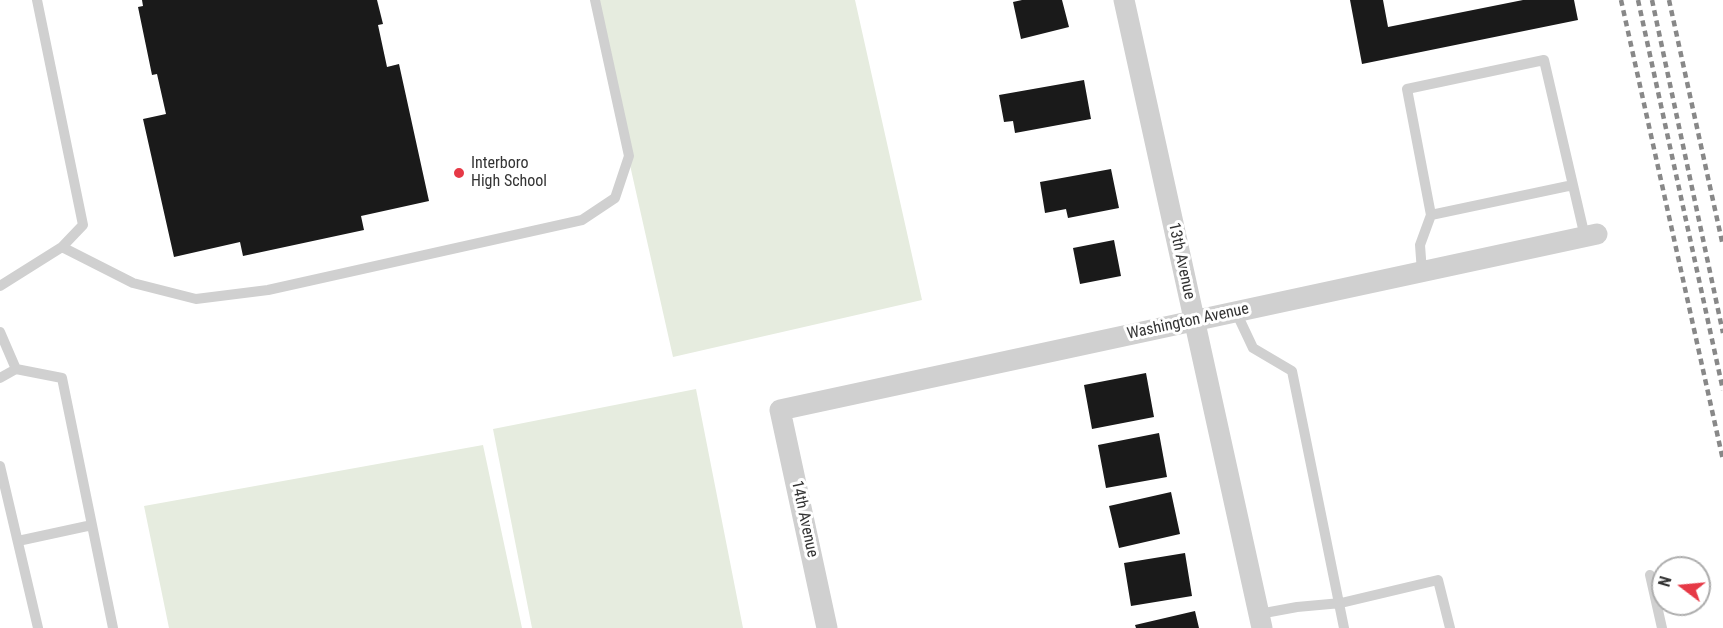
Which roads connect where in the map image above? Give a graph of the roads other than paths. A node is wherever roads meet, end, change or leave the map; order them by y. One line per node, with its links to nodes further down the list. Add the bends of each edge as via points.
1 (37, 0): 7 (lane, via 83,225)
2 (595, 0): 7 (lane, via 629,156 615,198 582,220 268,290 196,299 133,283)
3 (1124, 0): 11 (street, 13th Avenue)
4 (1573, 185): 5 (lane); 5 (lane, via 1544,60 1430,84 1407,89); 6 (lane)
5 (1431, 215): 8 (lane, via 1420,245)
6 (1591, 236): 8 (street, Washington Avenue)
7 (62, 247): 9 (lane)
8 (1422, 272): 10 (street, Washington Avenue)
9 (0, 286)
10 (1236, 312): 11 (street, Washington Avenue); 20 (lane, via 1253,348 1292,371)
11 (1194, 321): 15 (street, Washington Avenue); 21 (street, 13th Avenue)
12 (0, 332): 13 (lane)
13 (16, 369): 14 (lane); 17 (lane, via 62,378)
14 (0, 378)
15 (780, 410): 24 (street, 14th Avenue)
16 (0, 466): 18 (lane)
17 (92, 525): 18 (lane); 23 (lane)
18 (18, 541): 22 (lane)
19 (1650, 575): 27 (lane)
20 (1341, 603): 21 (lane, via 1297,607); 25 (lane); 26 (lane, via 1438,580)
21 (1260, 621)
22 (38, 628)
23 (113, 628)
24 (828, 628)
25 (1344, 628)
26 (1450, 628)
27 (1662, 628)

